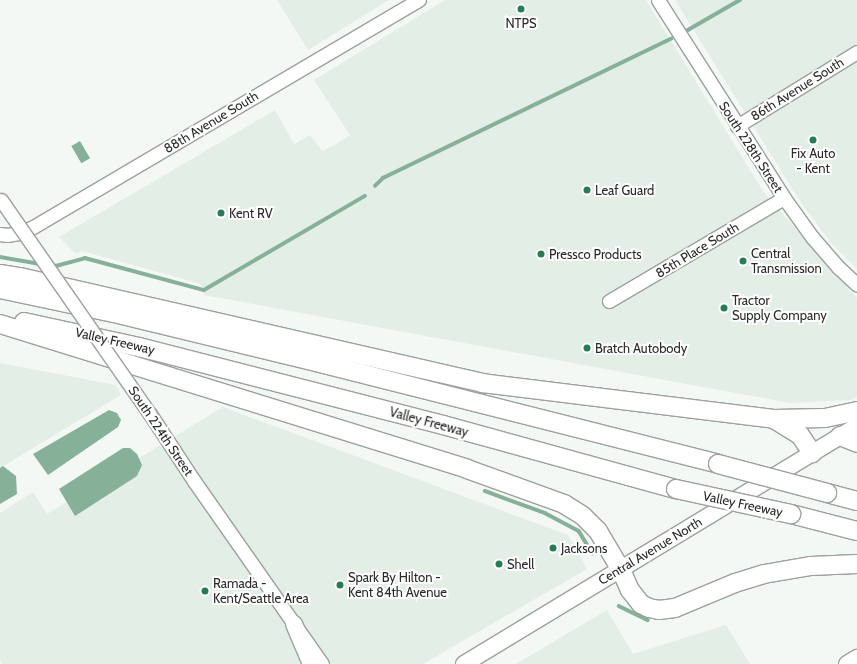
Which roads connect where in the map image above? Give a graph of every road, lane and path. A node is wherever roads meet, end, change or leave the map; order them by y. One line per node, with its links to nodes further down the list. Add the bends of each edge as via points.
1 (419, 0): 7 (street, 88th Avenue South, via 33,227 19,233)
2 (658, 0): 4 (street, South 228th Street)
3 (857, 52): 4 (street, 86th Avenue South)
4 (737, 126): 5 (street, South 228th Street)
5 (784, 198): 9 (street, South 228th Street, via 812,237); 11 (street, 85th Place South)
6 (1, 199): 24 (street, South 224th Street, bridge)
7 (0, 234)
8 (0, 274): 15 (highway, via 482,383)
9 (857, 285)
10 (0, 289): 20 (highway, Valley Freeway, bridge, via 114,313 316,362)
11 (610, 301)
12 (0, 317): 21 (highway, Valley Freeway, bridge, via 147,348 676,489)
13 (0, 324): 23 (highway, via 460,467 548,497 574,510 590,523 598,531)
14 (857, 411): 15 (highway, via 825,418)
15 (774, 419): 19 (highway, via 800,435)
16 (857, 426): 17 (main road, Central Avenue North)
17 (840, 436): 18 (highway); 19 (main road, Central Avenue North)
18 (857, 443)
19 (812, 453): 23 (main road, Central Avenue North)
20 (857, 501)
21 (857, 531)
22 (857, 564): 23 (highway, via 811,566 764,574 675,608 659,610 641,604 630,590)
23 (621, 570): 28 (main road, Central Avenue North)
24 (294, 624): 26 (main road); 27 (street, South 224th Street)
25 (857, 658): 29 (main road)
26 (311, 664)
27 (322, 664)
28 (464, 664)
29 (847, 664)

